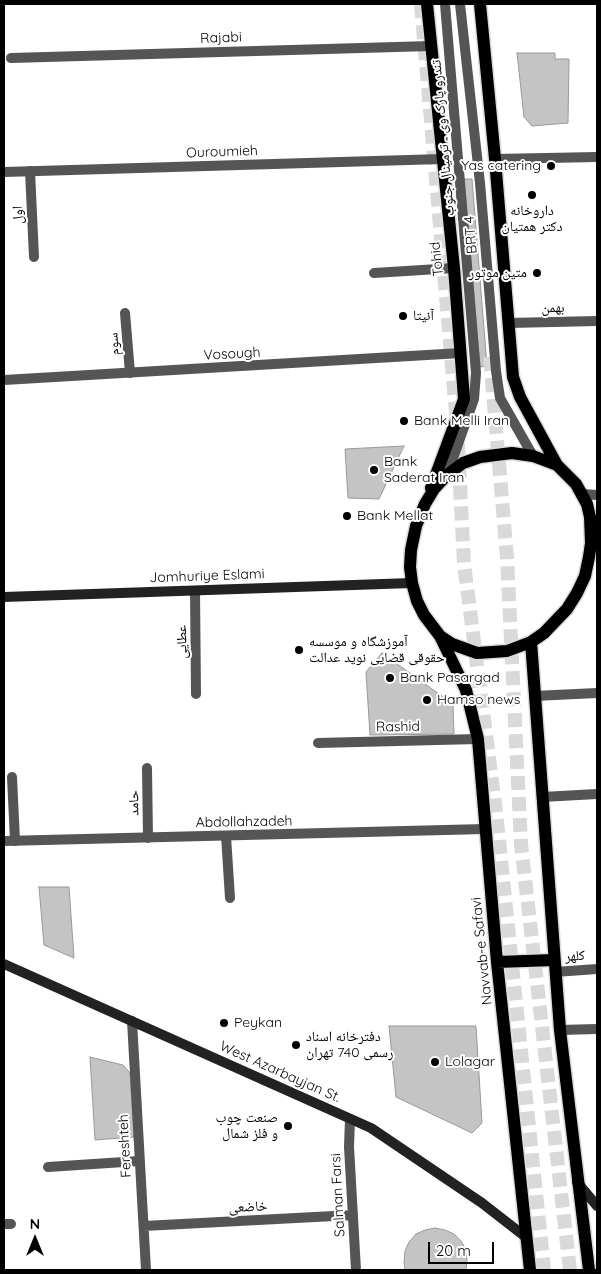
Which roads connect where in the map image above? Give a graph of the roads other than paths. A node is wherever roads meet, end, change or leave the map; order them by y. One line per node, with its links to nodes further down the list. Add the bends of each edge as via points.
1 (427, 4): 5 (main road, Tohid)
2 (445, 4): 23 (street, تندرو پارک وی ـ ترمینال جنوب, via 476,374 474,399)
3 (460, 4): 21 (street, BRT 4, via 500,398)
4 (480, 4): 9 (main road)
5 (432, 46): 6 (street, Rajabi); 8 (main road, Tohid)
6 (11, 58)
7 (597, 157): 9 (street)
8 (442, 159): 10 (street, Ouroumieh); 13 (main road, Tohid)
9 (495, 159): 17 (main road)
10 (30, 171): 11 (street, Ouroumieh); 12 (street, اول)
11 (4, 172)
12 (34, 257)
13 (454, 268): 14 (street); 18 (main road, Tohid)
14 (374, 273)
15 (126, 313): 19 (street, سوم)
16 (597, 321): 17 (street, بهمن)
17 (509, 323): 22 (main road, via 513,378)
18 (461, 354): 19 (street, Vosough); 26 (main road, Tohid, via 464,399)
19 (130, 374): 20 (street, Vosough)
20 (4, 380)
21 (533, 456): 22 (main road); 23 (main road, via 512,453 480,457)
22 (557, 465): 24 (main road)
23 (447, 476): 26 (main road)
24 (583, 494): 25 (street); 27 (main road)
25 (597, 495)
26 (425, 504): 28 (main road, via 411,550)
27 (594, 517): 32 (main road, via 585,576 577,593 556,623)
28 (412, 583): 29 (main road, Jomhuriye Eslami); 31 (main road, via 424,615)
29 (195, 590): 30 (main road, Jomhuriye Eslami); 34 (street, عطایی)
30 (4, 597)
31 (440, 636): 32 (main road, via 477,653 507,651); 36 (main road, Navvab-e Safavi, via 466,690)
32 (531, 642): 35 (main road)
33 (597, 693): 35 (street)
34 (196, 694)
35 (534, 696): 41 (main road)
36 (478, 739): 37 (street, Rashid); 42 (main road, Navvab-e Safavi)
37 (318, 743)
38 (147, 768): 44 (street, حامد)
39 (12, 777): 46 (street)
40 (597, 794): 41 (street)
41 (542, 797): 50 (main road)
42 (485, 829): 43 (street, Abdollahzadeh); 48 (main road, Navvab-e Safavi)
43 (226, 836): 44 (street, Abdollahzadeh); 47 (street)
44 (148, 838): 46 (street, Abdollahzadeh)
45 (4, 841): 46 (street, Abdollahzadeh)
46 (15, 841)
47 (230, 898)
48 (497, 962): 50 (main road); 62 (main road, Navvab-e Safavi)
49 (4, 964): 52 (main road, West Azarbayjan St.)
50 (555, 966): 51 (street, کلهر); 54 (main road)
51 (597, 969)
52 (132, 1021): 55 (main road, West Azarbayjan St.); 56 (street, Fereshteh)
53 (597, 1029): 54 (street)
54 (560, 1030): 58 (main road)
55 (350, 1119): 60 (street, Salman Farsi); 62 (main road, West Azarbayjan St., via 371,1128)
56 (140, 1161): 57 (street); 61 (street, Fereshteh)
57 (48, 1167)
58 (577, 1182): 59 (main road); 66 (main road)
59 (597, 1206)
60 (353, 1215): 61 (street, خاضعی); 64 (street, Salman Farsi)
61 (144, 1226): 63 (street, Fereshteh)
62 (527, 1238): 65 (main road, Navvab-e Safavi)
63 (146, 1270)
64 (356, 1270)
65 (530, 1270)
66 (589, 1270)

